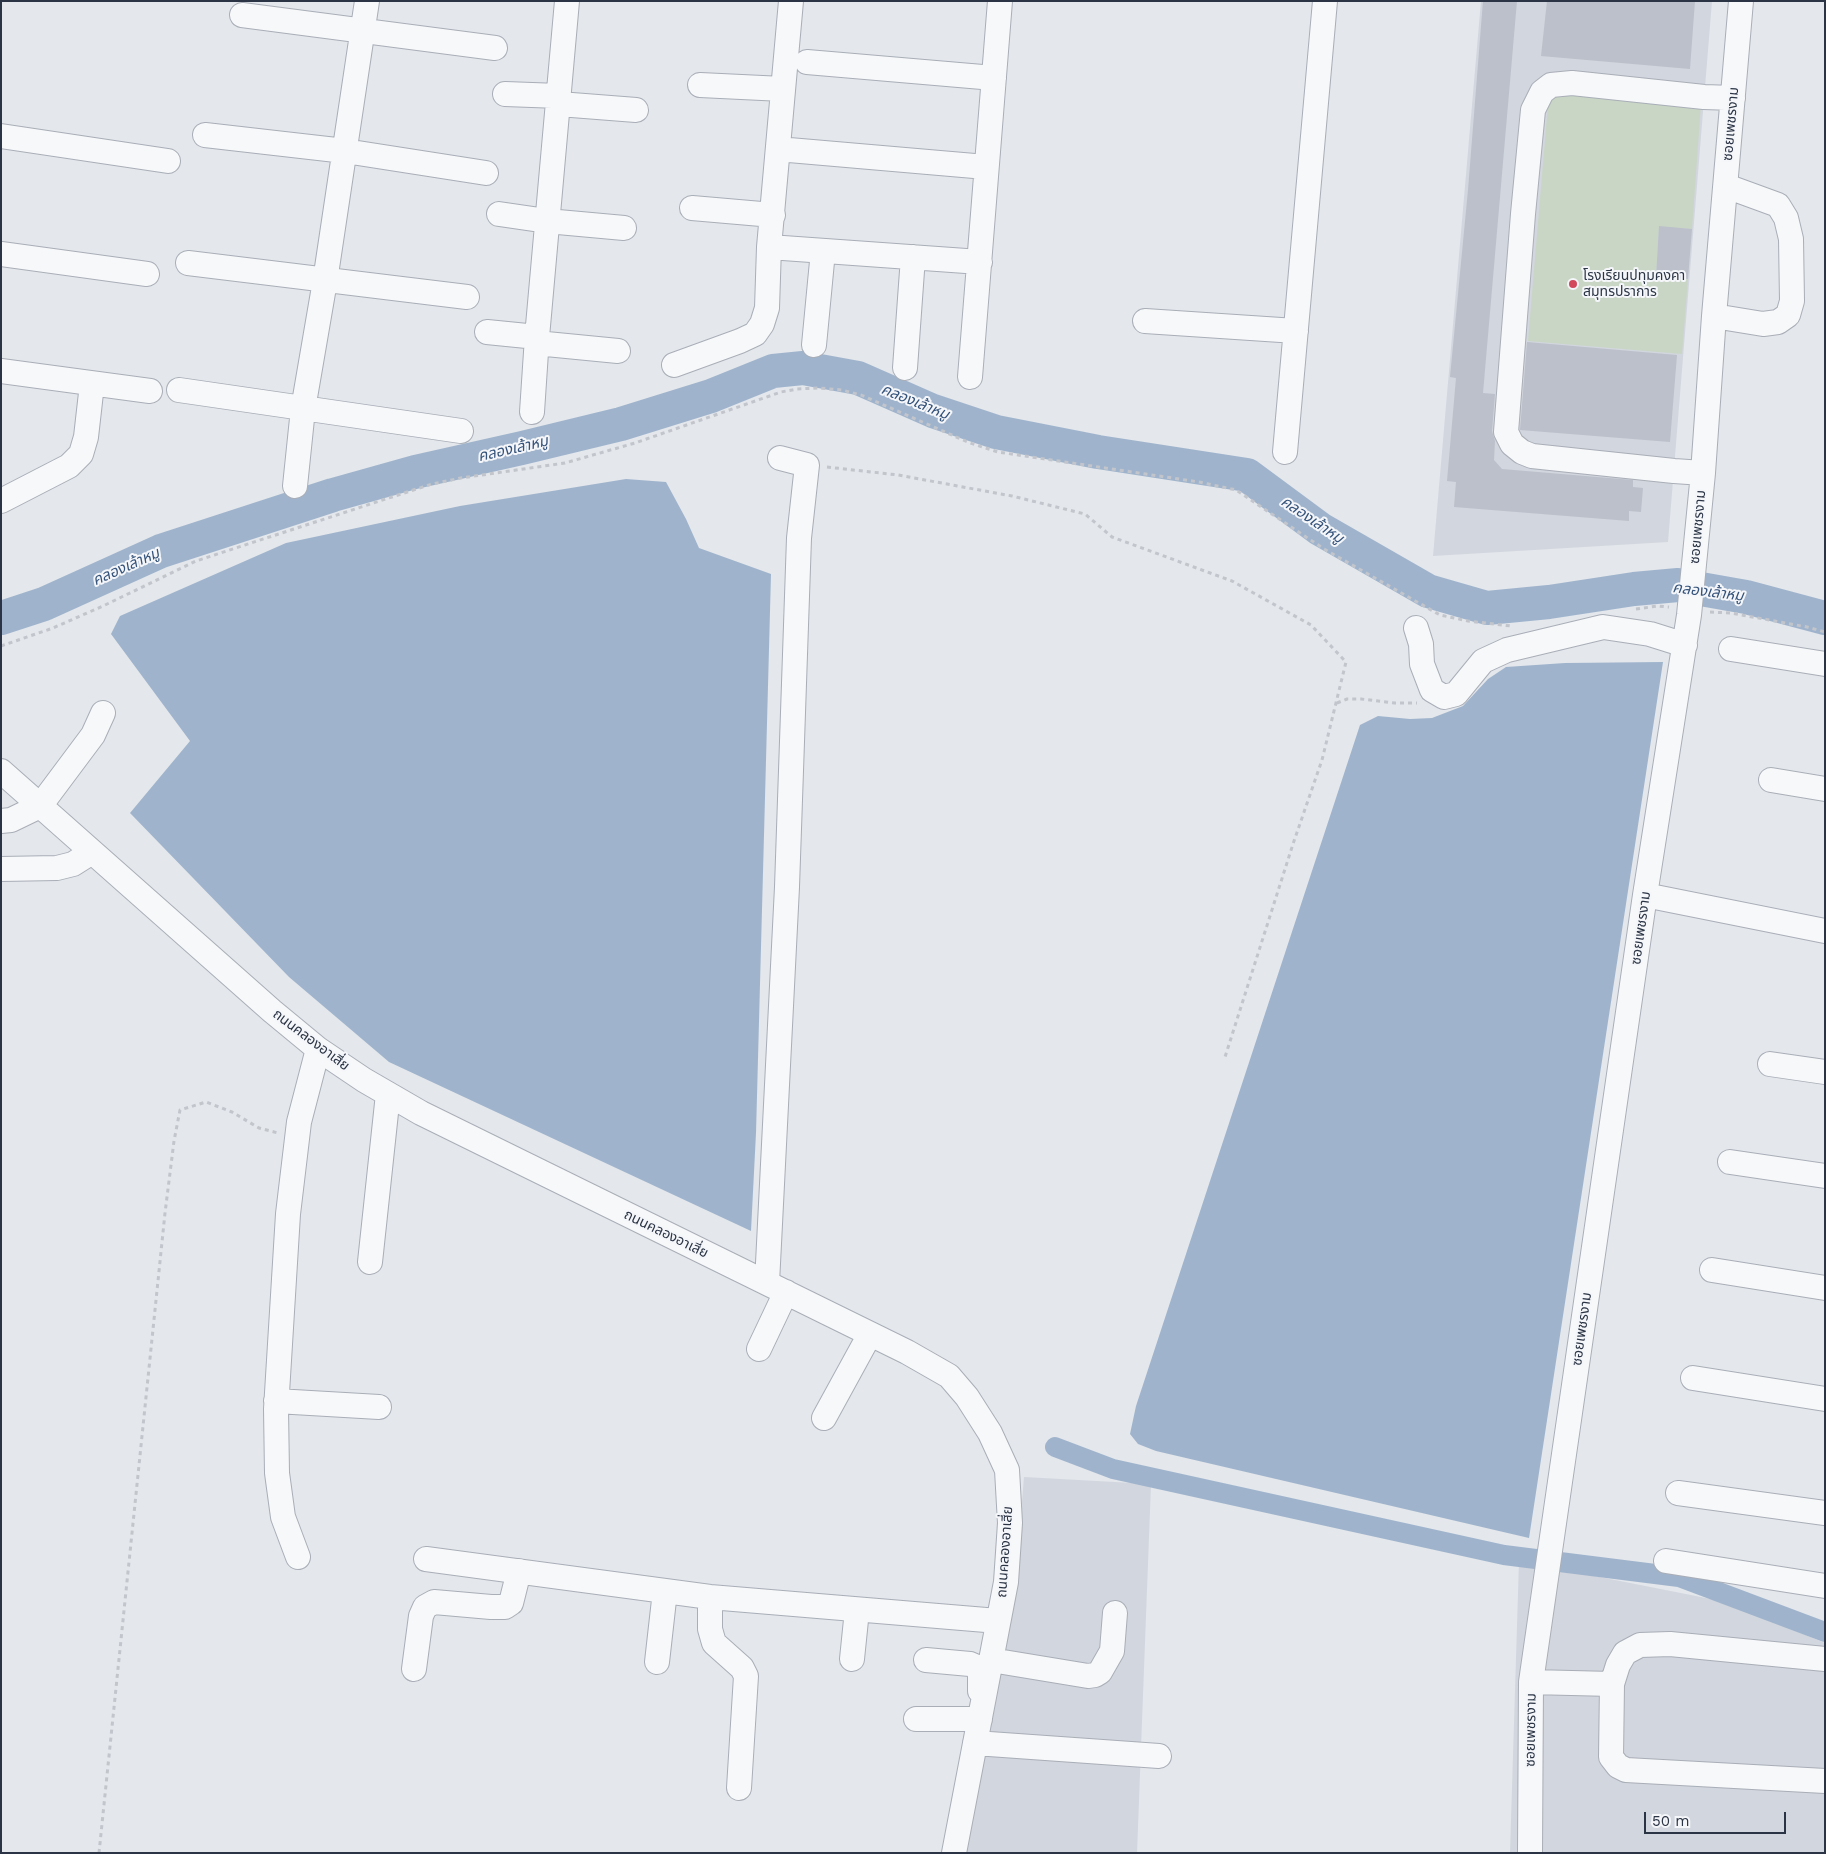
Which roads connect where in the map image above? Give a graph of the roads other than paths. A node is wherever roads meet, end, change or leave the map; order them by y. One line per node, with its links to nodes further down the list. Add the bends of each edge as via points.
1 (367, 1): 8 (street)
2 (567, 1): 16 (street)
3 (791, 1): 13 (street)
4 (1000, 1): 11 (street)
5 (1325, 1): 42 (street)
6 (1741, 1): 15 (street, ซอยเพชรงาม)
7 (242, 15): 8 (street)
8 (363, 30): 9 (street); 21 (street)
9 (495, 48)
10 (807, 62): 11 (street)
11 (994, 78): 23 (street)
12 (700, 85): 13 (street)
13 (783, 89): 28 (street)
14 (505, 94): 16 (street)
15 (1733, 98): 25 (street, ซอยเพชรงาม); 59 (street, via 1572,83 1551,85 1542,92 1533,110 1523,214 1506,432 1512,444 1532,456)
16 (559, 100): 17 (street); 29 (street)
17 (636, 110)
18 (205, 135): 21 (street)
19 (1, 136): 22 (street)
20 (790, 150): 23 (street)
21 (344, 151): 24 (street); 38 (street)
22 (168, 161)
23 (986, 167): 36 (street)
24 (486, 173)
25 (1726, 186): 40 (street, ซอยเพชรงาม); 40 (street, via 1778,205 1786,218 1791,239 1792,301 1788,315 1778,322 1763,324)
26 (692, 208): 28 (street)
27 (499, 214): 29 (street)
28 (773, 215): 31 (street)
29 (547, 221): 30 (street); 44 (street)
30 (624, 228)
31 (769, 247): 32 (street); 47 (street, via 767,308 755,334)
32 (823, 251): 34 (street); 45 (street)
33 (1, 254): 37 (street)
34 (913, 257): 36 (street); 48 (street)
35 (188, 262): 38 (street)
36 (980, 262): 50 (street)
37 (147, 274)
38 (326, 281): 39 (street); 54 (street)
39 (467, 297)
40 (1714, 316): 59 (street, ซอยเพชรงาม)
41 (1145, 321): 42 (street)
42 (1296, 331): 57 (street)
43 (487, 332): 44 (street)
44 (536, 340): 46 (street); 55 (street)
45 (814, 345)
46 (618, 351)
47 (674, 365)
48 (905, 368)
49 (1, 371): 51 (street)
50 (970, 377)
51 (92, 384): 53 (street); 61 (street, via 81,454 69,466)
52 (179, 390): 54 (street)
53 (150, 391)
54 (303, 409): 56 (street); 60 (street)
55 (532, 412)
56 (461, 430)
57 (1285, 452)
58 (780, 458): 84 (street, via 806,465 799,538)
59 (1703, 473): 63 (street, ซอยเพชรงาม)
60 (294, 486)
61 (1, 501)
62 (1416, 628): 63 (street, via 1422,644 1422,664 1432,690 1442,696 1456,694 1483,661 1507,650 1603,627 1650,634)
63 (1685, 645): 74 (street, ซอยเพชรงาม)
64 (1731, 649): 65 (street)
65 (1825, 664)
66 (103, 713): 70 (street, via 93,735)
67 (1, 771): 70 (street, ถนนคลองอาเสี่ย)
68 (1771, 780): 69 (street)
69 (1825, 789)
70 (40, 806): 71 (street, via 11,820); 72 (street, ถนนคลองอาเสี่ย)
71 (1, 821)
72 (92, 852): 73 (street, via 73,864 57,868); 76 (street, ถนนคลองอาเสี่ย)
73 (1, 869)
74 (1646, 895): 75 (street); 111 (street, ซอยเพชรงาม)
75 (1825, 931)
76 (318, 1048): 79 (street, ถนนคลองอาเสี่ย); 90 (street, via 300,1122 288,1214)
77 (1770, 1064): 78 (street)
78 (1825, 1072)
79 (388, 1094): 82 (street); 84 (street, ถนนคลองอาเสี่ย, via 446,1126)
80 (1730, 1162): 81 (street)
81 (1825, 1176)
82 (370, 1262)
83 (1712, 1270): 85 (street)
84 (776, 1288): 86 (street, ถนนคลองอาเสี่ย); 87 (street)
85 (1825, 1288)
86 (870, 1334): 92 (street); 104 (street, ถนนคลองอาเสี่ย, via 948,1376 967,1397 990,1433 1007,1470 1010,1523 1006,1582)
87 (759, 1349)
88 (1694, 1378): 89 (street)
89 (1825, 1399)
90 (276, 1402): 91 (street); 95 (street, via 277,1474 283,1517)
91 (379, 1407)
92 (824, 1418)
93 (1678, 1493): 94 (street)
94 (1825, 1513)
95 (298, 1556)
96 (426, 1558): 98 (street)
97 (1666, 1561): 99 (street)
98 (519, 1571): 100 (street); 110 (street, via 511,1603 506,1607 434,1602 425,1607 420,1616)
99 (1825, 1586)
100 (665, 1591): 101 (street); 109 (street)
101 (710, 1597): 102 (street); 120 (street, via 710,1629 714,1643 742,1668 746,1676)
102 (857, 1610): 104 (street); 105 (street)
103 (1115, 1614): 108 (street, via 1112,1651 1095,1675)
104 (998, 1621): 108 (street, ถนนคลองอาเสี่ย)
105 (852, 1659)
106 (1825, 1659): 112 (street, via 1670,1644 1640,1645 1624,1653)
107 (926, 1660): 113 (street, via 977,1667 980,1690)
108 (991, 1660): 113 (street, ถนนคลองอาเสี่ย)
109 (657, 1662)
110 (414, 1668)
111 (1531, 1682): 112 (street); 122 (street, ซอยเพชรงาม)
112 (1612, 1684): 119 (street, via 1611,1757 1626,1770)
113 (985, 1691): 115 (street, ถนนคลองอาเสี่ย)
114 (916, 1719): 115 (street)
115 (980, 1719): 116 (street, ถนนคลองอาเสี่ย)
116 (975, 1743): 117 (street); 121 (street, ถนนคลองอาเสี่ย)
117 (1159, 1756)
118 (968, 1777): 121 (street)
119 (1825, 1781)
120 (739, 1788)
121 (954, 1853)
122 (1530, 1853)

